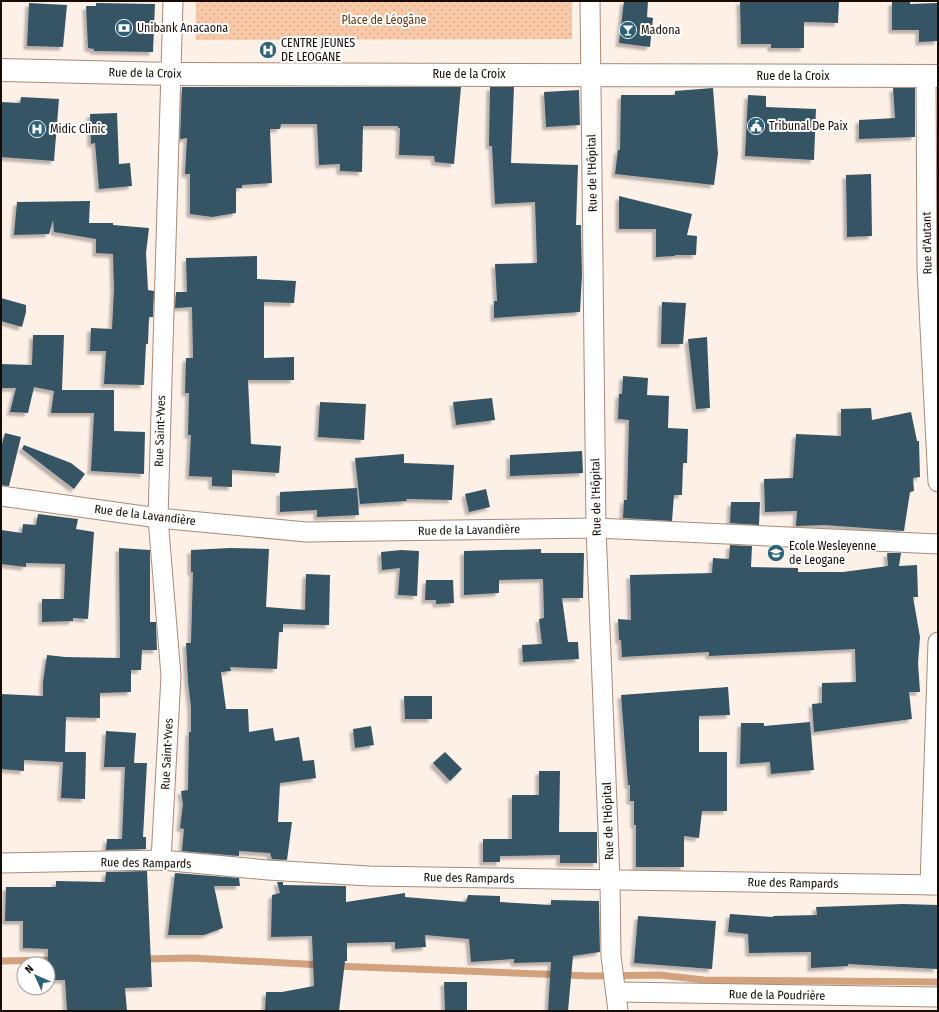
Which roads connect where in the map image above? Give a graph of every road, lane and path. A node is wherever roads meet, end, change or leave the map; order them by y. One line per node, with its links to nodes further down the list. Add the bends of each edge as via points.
1 (173, 1): 4 (street, Rue Saint-Yves)
2 (590, 1): 5 (street, Rue de l'Hôpital)
3 (1, 70): 4 (street, Rue de la Croix)
4 (172, 74): 5 (street, Rue de la Croix); 9 (street, Rue Saint-Yves)
5 (591, 75): 6 (street, Rue de la Croix); 10 (street, Rue de l'Hôpital)
6 (932, 76): 7 (street, Rue d'Autant, via 927,269)
7 (938, 482)
8 (1, 496): 9 (street, Rue de la Lavandière)
9 (158, 518): 10 (street, Rue de la Lavandière, via 306,532); 13 (street, Rue Saint-Yves, via 171,676)
10 (596, 528): 11 (street, Rue de la Lavandière); 15 (street, Rue de l'Hôpital)
11 (938, 544)
12 (938, 642): 16 (street)
13 (161, 860): 14 (street, Rue des Rampards); 15 (street, Rue des Rampards, via 369,876)
14 (1, 863)
15 (610, 880): 16 (street, Rue des Rampards); 17 (street, Rue de l'Hôpital, via 611,956)
16 (934, 885)
17 (617, 992): 18 (street, Rue de la Poudrière); 19 (street, Rue de l'Hôpital)
18 (938, 997)
19 (618, 1011)

